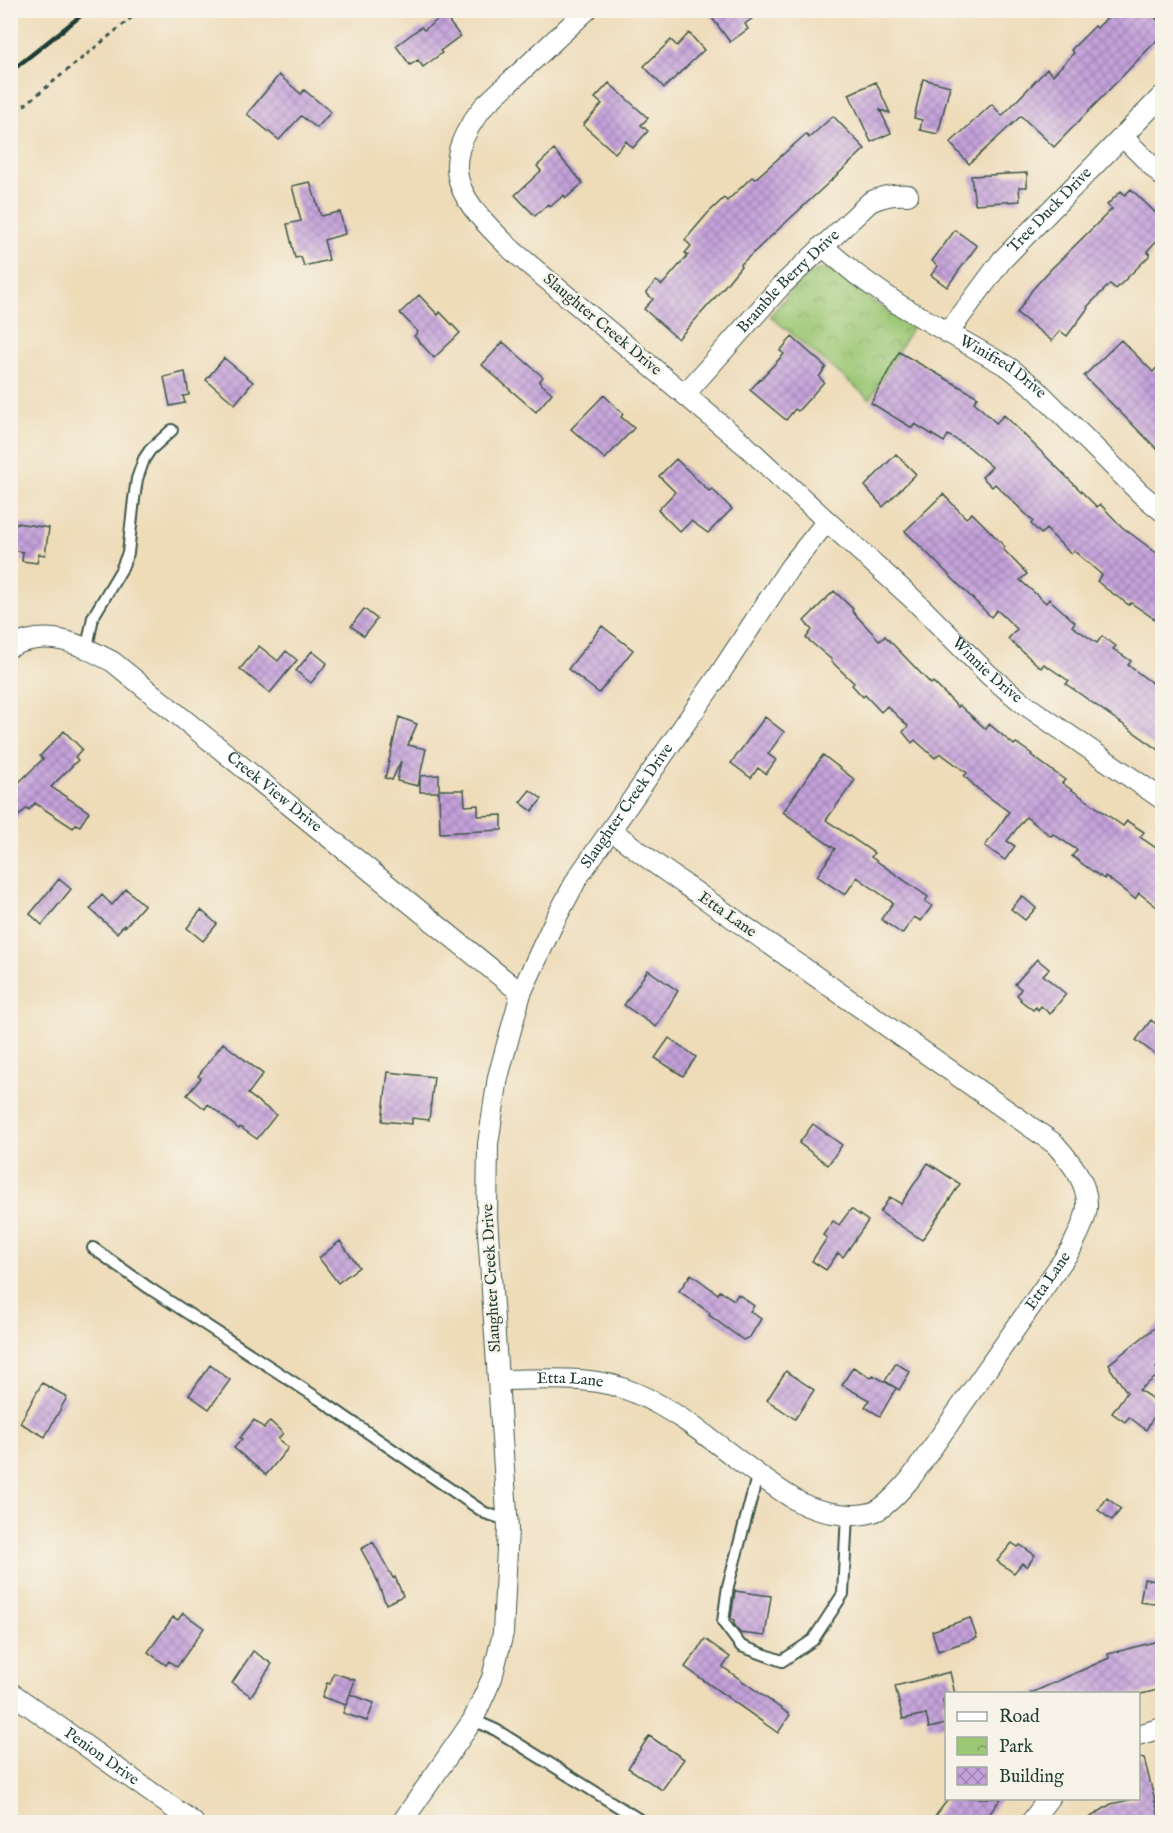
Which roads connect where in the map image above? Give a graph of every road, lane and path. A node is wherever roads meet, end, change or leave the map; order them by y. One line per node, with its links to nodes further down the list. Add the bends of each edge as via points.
1 (141, 10): 4 (path)
2 (587, 10): 10 (street, Slaughter Creek Drive, via 483,106 471,122 456,160 459,187 481,219 513,251)
3 (1162, 96): 5 (street, Tree Duck Drive)
4 (10, 117)
5 (1123, 137): 6 (street); 9 (street, Tree Duck Drive, via 1002,260)
6 (1162, 176)
7 (908, 195): 8 (street, Bramble Berry Drive, via 894,194 870,202)
8 (822, 246): 9 (street, Winifred Drive, via 876,289); 10 (street, Bramble Berry Drive, via 780,287)
9 (948, 333): 12 (street, Winifred Drive, via 1010,368)
10 (686, 394): 13 (street, Slaughter Creek Drive)
11 (172, 430): 15 (lane, via 144,459 137,479 128,553 93,616)
12 (1162, 511)
13 (827, 521): 16 (street, Winnie Drive, via 1024,704); 17 (street, Slaughter Creek Drive, via 790,567)
14 (10, 647): 15 (street, Creek View Drive, via 42,638)
15 (87, 648): 18 (street, Creek View Drive, via 113,662)
16 (1162, 799)
17 (611, 830): 18 (street, Slaughter Creek Drive, via 578,878); 22 (street, Etta Lane, via 1055,1144 1073,1164 1082,1185 1087,1205 1071,1250 911,1478 878,1510)
18 (520, 993): 20 (street, Slaughter Creek Drive, via 498,1077 488,1144 487,1217)
19 (93, 1248): 23 (lane, via 485,1513)
20 (498, 1380): 21 (street, Etta Lane, via 602,1382 632,1391 686,1421); 23 (street, Slaughter Creek Drive)
21 (758, 1473): 22 (street, Etta Lane, via 801,1503); 22 (lane, via 728,1586 723,1622 741,1646 782,1661 813,1640 843,1594)
22 (847, 1514)
23 (507, 1521): 25 (street, Slaughter Creek Drive, via 503,1633 492,1678)
24 (10, 1692): 29 (street, Penion Drive)
25 (473, 1720): 30 (street, Slaughter Creek Drive); 31 (lane, via 496,1730)
26 (1162, 1728): 27 (street)
27 (1140, 1734)
28 (1047, 1800): 32 (street)
29 (193, 1822)
30 (402, 1822)
31 (644, 1822)
32 (1031, 1822)

